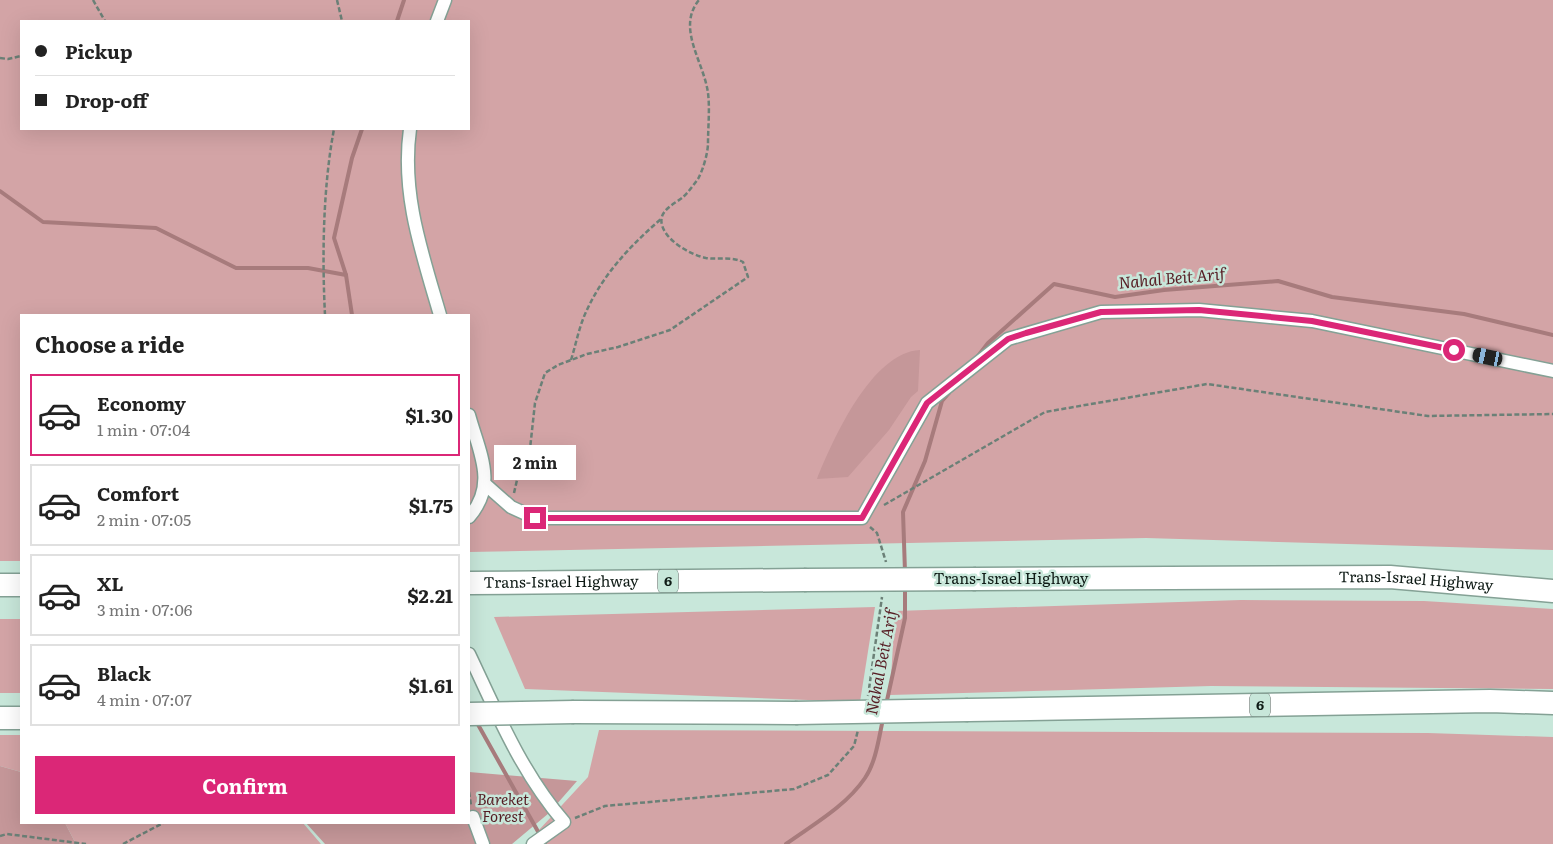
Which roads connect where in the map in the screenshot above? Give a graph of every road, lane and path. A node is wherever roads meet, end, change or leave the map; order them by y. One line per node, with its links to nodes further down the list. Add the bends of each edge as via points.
1 (93, 0): 5 (path)
2 (337, 0): 6 (path)
3 (445, 0): 7 (street)
4 (699, 0): 12 (path, via 691,9 688,24 708,93 708,148 698,178 684,197 670,205)
5 (104, 20)
6 (342, 20)
7 (437, 20)
8 (20, 56): 9 (path)
9 (0, 58)
10 (334, 130): 13 (path, via 327,192)
11 (410, 130): 14 (street, via 408,186 412,215)
12 (662, 218): 15 (path, via 629,247 604,280 586,312); 15 (path, via 662,226 683,249 705,258 736,258 743,262 748,277 670,330)
13 (325, 314)
14 (440, 314)
15 (571, 360): 20 (path, via 545,373 535,403 528,467 517,480)
16 (1553, 371): 22 (street, via 1312,321 1199,310 1101,312 1008,339 927,403)
17 (1553, 414): 22 (path, via 1428,416 1207,384 1045,412)
18 (470, 418): 19 (street, via 486,474)
19 (486, 485): 20 (street); 21 (street)
20 (511, 507): 22 (street, via 535,518)
21 (470, 515)
22 (862, 518)
23 (470, 583): 26 (highway, Trans-Israel Highway / 6, bridge, via 1390,577)
24 (20, 585): 25 (highway)
25 (0, 586)
26 (1553, 591)
27 (470, 656): 38 (street, via 519,761 564,822)
28 (1553, 703): 29 (highway, 6, bridge, via 1490,701 795,713)
29 (470, 714)
30 (0, 718): 31 (highway)
31 (20, 718)
32 (473, 817): 37 (street)
33 (161, 824): 36 (path)
34 (0, 836): 35 (path, via 7,834)
35 (86, 844)
36 (123, 844)
37 (483, 844)
38 (533, 844)

